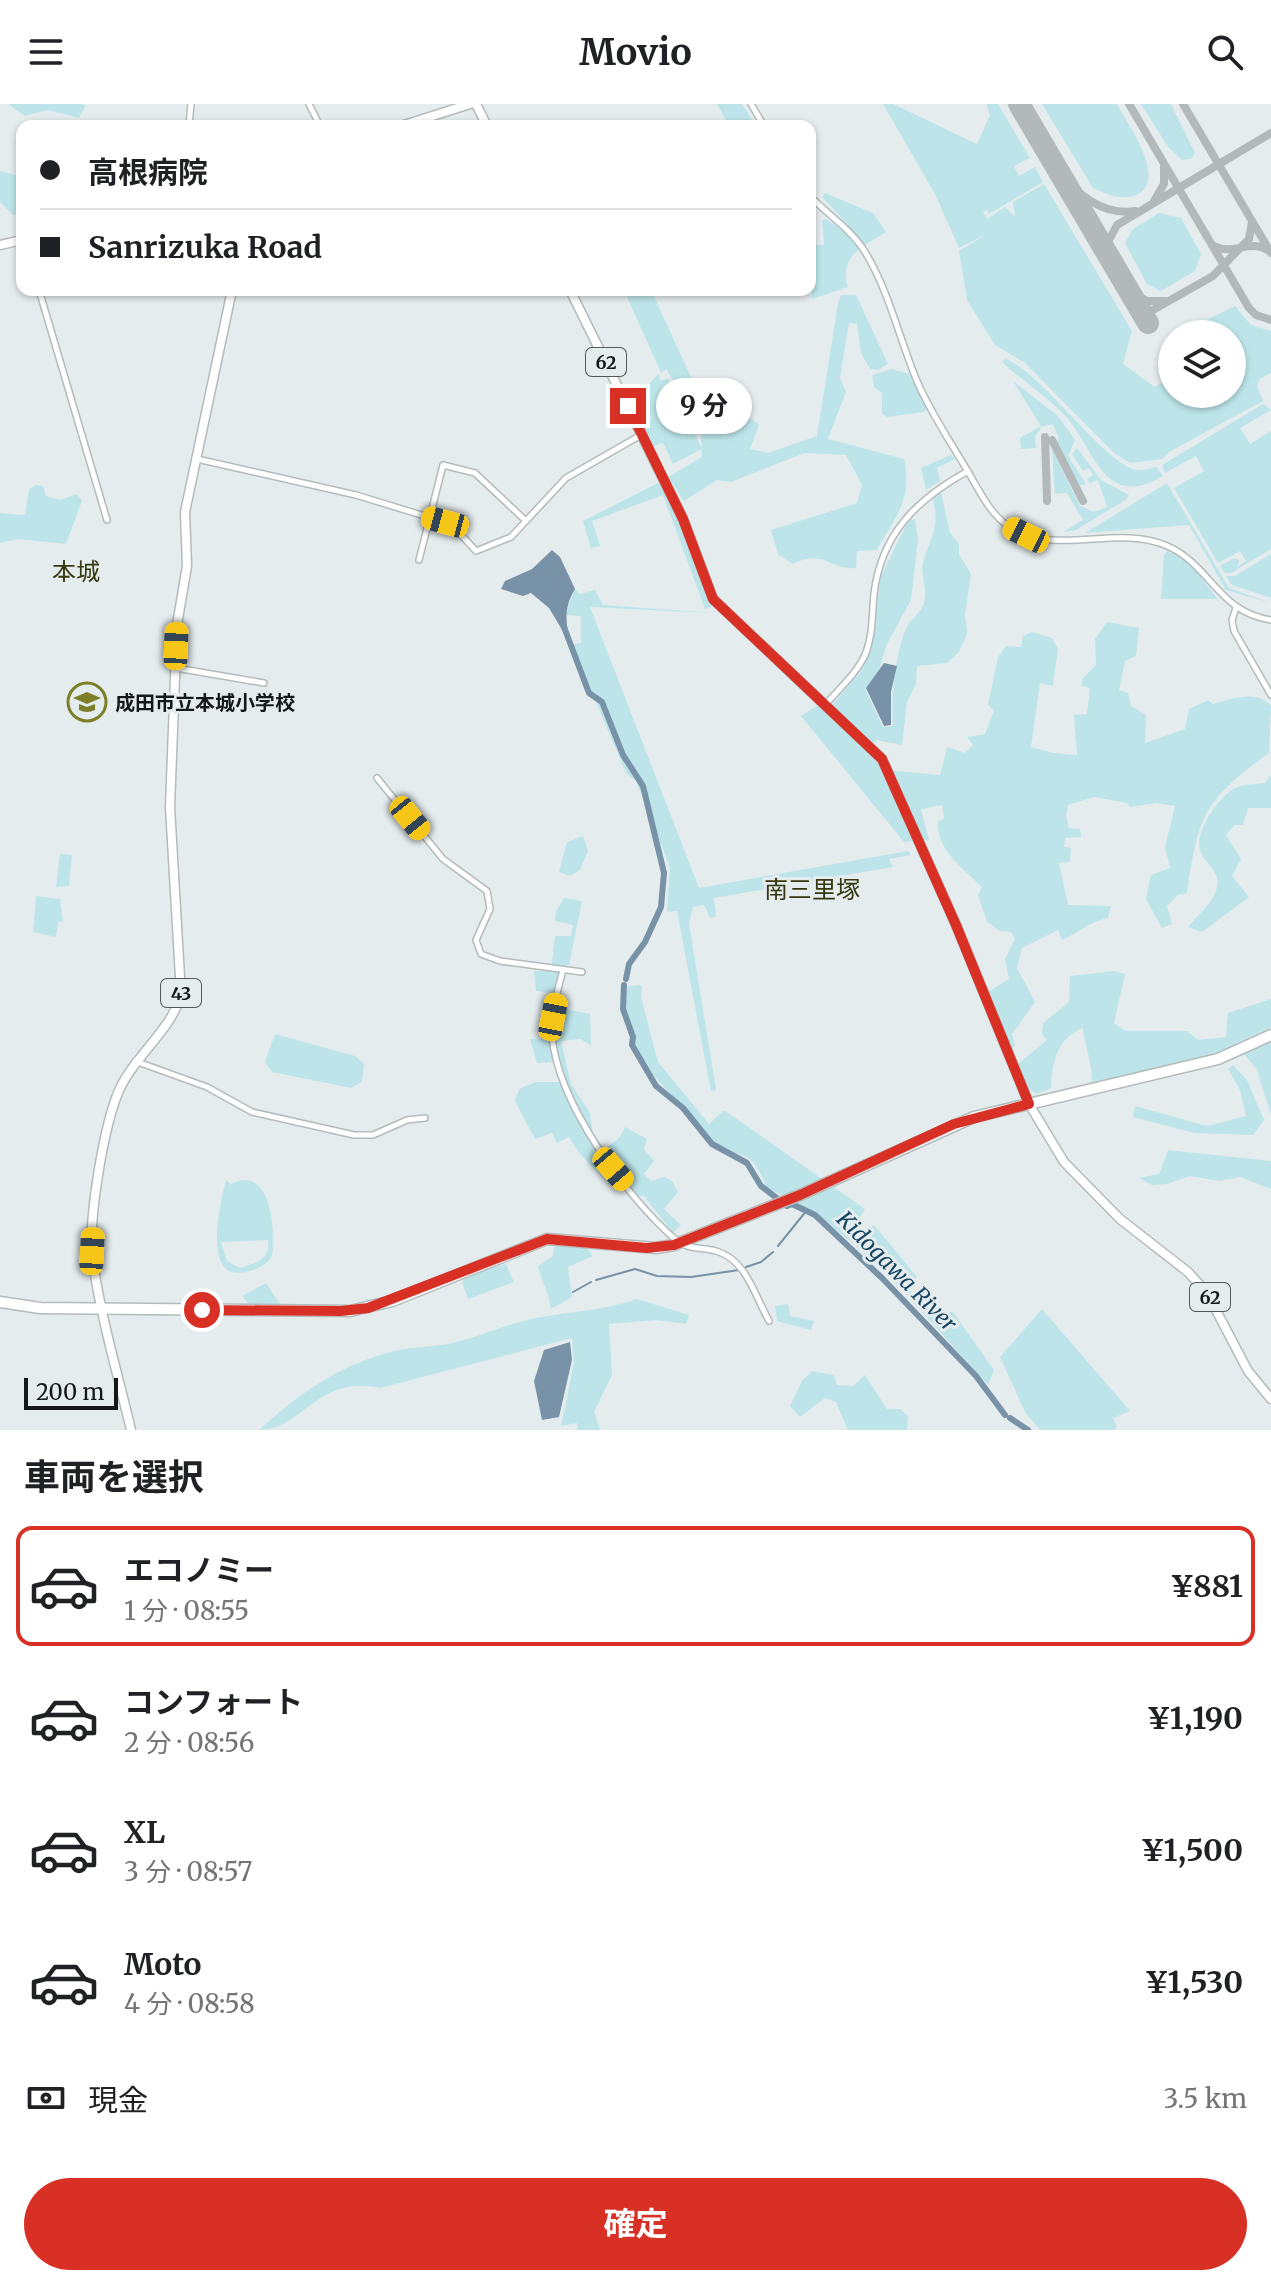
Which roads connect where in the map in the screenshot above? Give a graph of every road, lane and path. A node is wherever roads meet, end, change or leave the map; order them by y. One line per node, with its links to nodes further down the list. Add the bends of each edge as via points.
1 (473, 104): 2 (main road)
2 (421, 120)
3 (816, 202): 9 (street, via 865,252 924,396)
4 (41, 296): 11 (street)
5 (231, 296): 8 (main road, 43)
6 (573, 296): 7 (main road, 62)
7 (642, 434): 12 (street, via 566,478); 19 (main road, 62, via 683,519 713,599)
8 (196, 458): 10 (street, via 356,495); 16 (main road, 43, via 185,512 187,566 178,609)
9 (968, 471): 14 (street, via 991,509 1010,527 1045,540 1134,538 1166,545 1190,561); 19 (street, via 922,500 895,532 879,565 864,656)
10 (429, 518): 12 (street, via 454,526 476,551 511,537); 12 (street, via 446,465 476,474); 13 (street)
11 (107, 520)
12 (526, 521)
13 (419, 560)
14 (1236, 608): 15 (street); 18 (street, via 1234,631)
15 (1271, 620)
16 (176, 668): 17 (street); 24 (main road, 43, via 170,807 181,994 168,1022)
17 (264, 683)
18 (1271, 695)
19 (826, 704): 25 (main road, 62, via 885,765)
20 (377, 778): 21 (street, via 443,859 488,893 490,909 476,940 481,954)
21 (563, 970): 22 (street); 27 (street, via 552,1037 566,1089 597,1150)
22 (582, 972)
23 (1271, 1035): 25 (highway, via 1218,1059)
24 (135, 1061): 26 (street, via 207,1087 256,1114 354,1135 373,1135); 29 (main road, 43, via 116,1097 100,1177 92,1251)
25 (1029, 1104): 27 (highway, via 954,1124); 31 (main road, 62, via 1071,1173 1207,1293 1248,1371)
26 (425, 1118)
27 (680, 1243): 29 (highway, via 656,1248 547,1239 392,1301 350,1311); 30 (street, via 736,1262)
28 (0, 1302): 29 (highway)
29 (103, 1308): 32 (main road, 43)
30 (769, 1321)
31 (1271, 1399)
32 (131, 1430)

